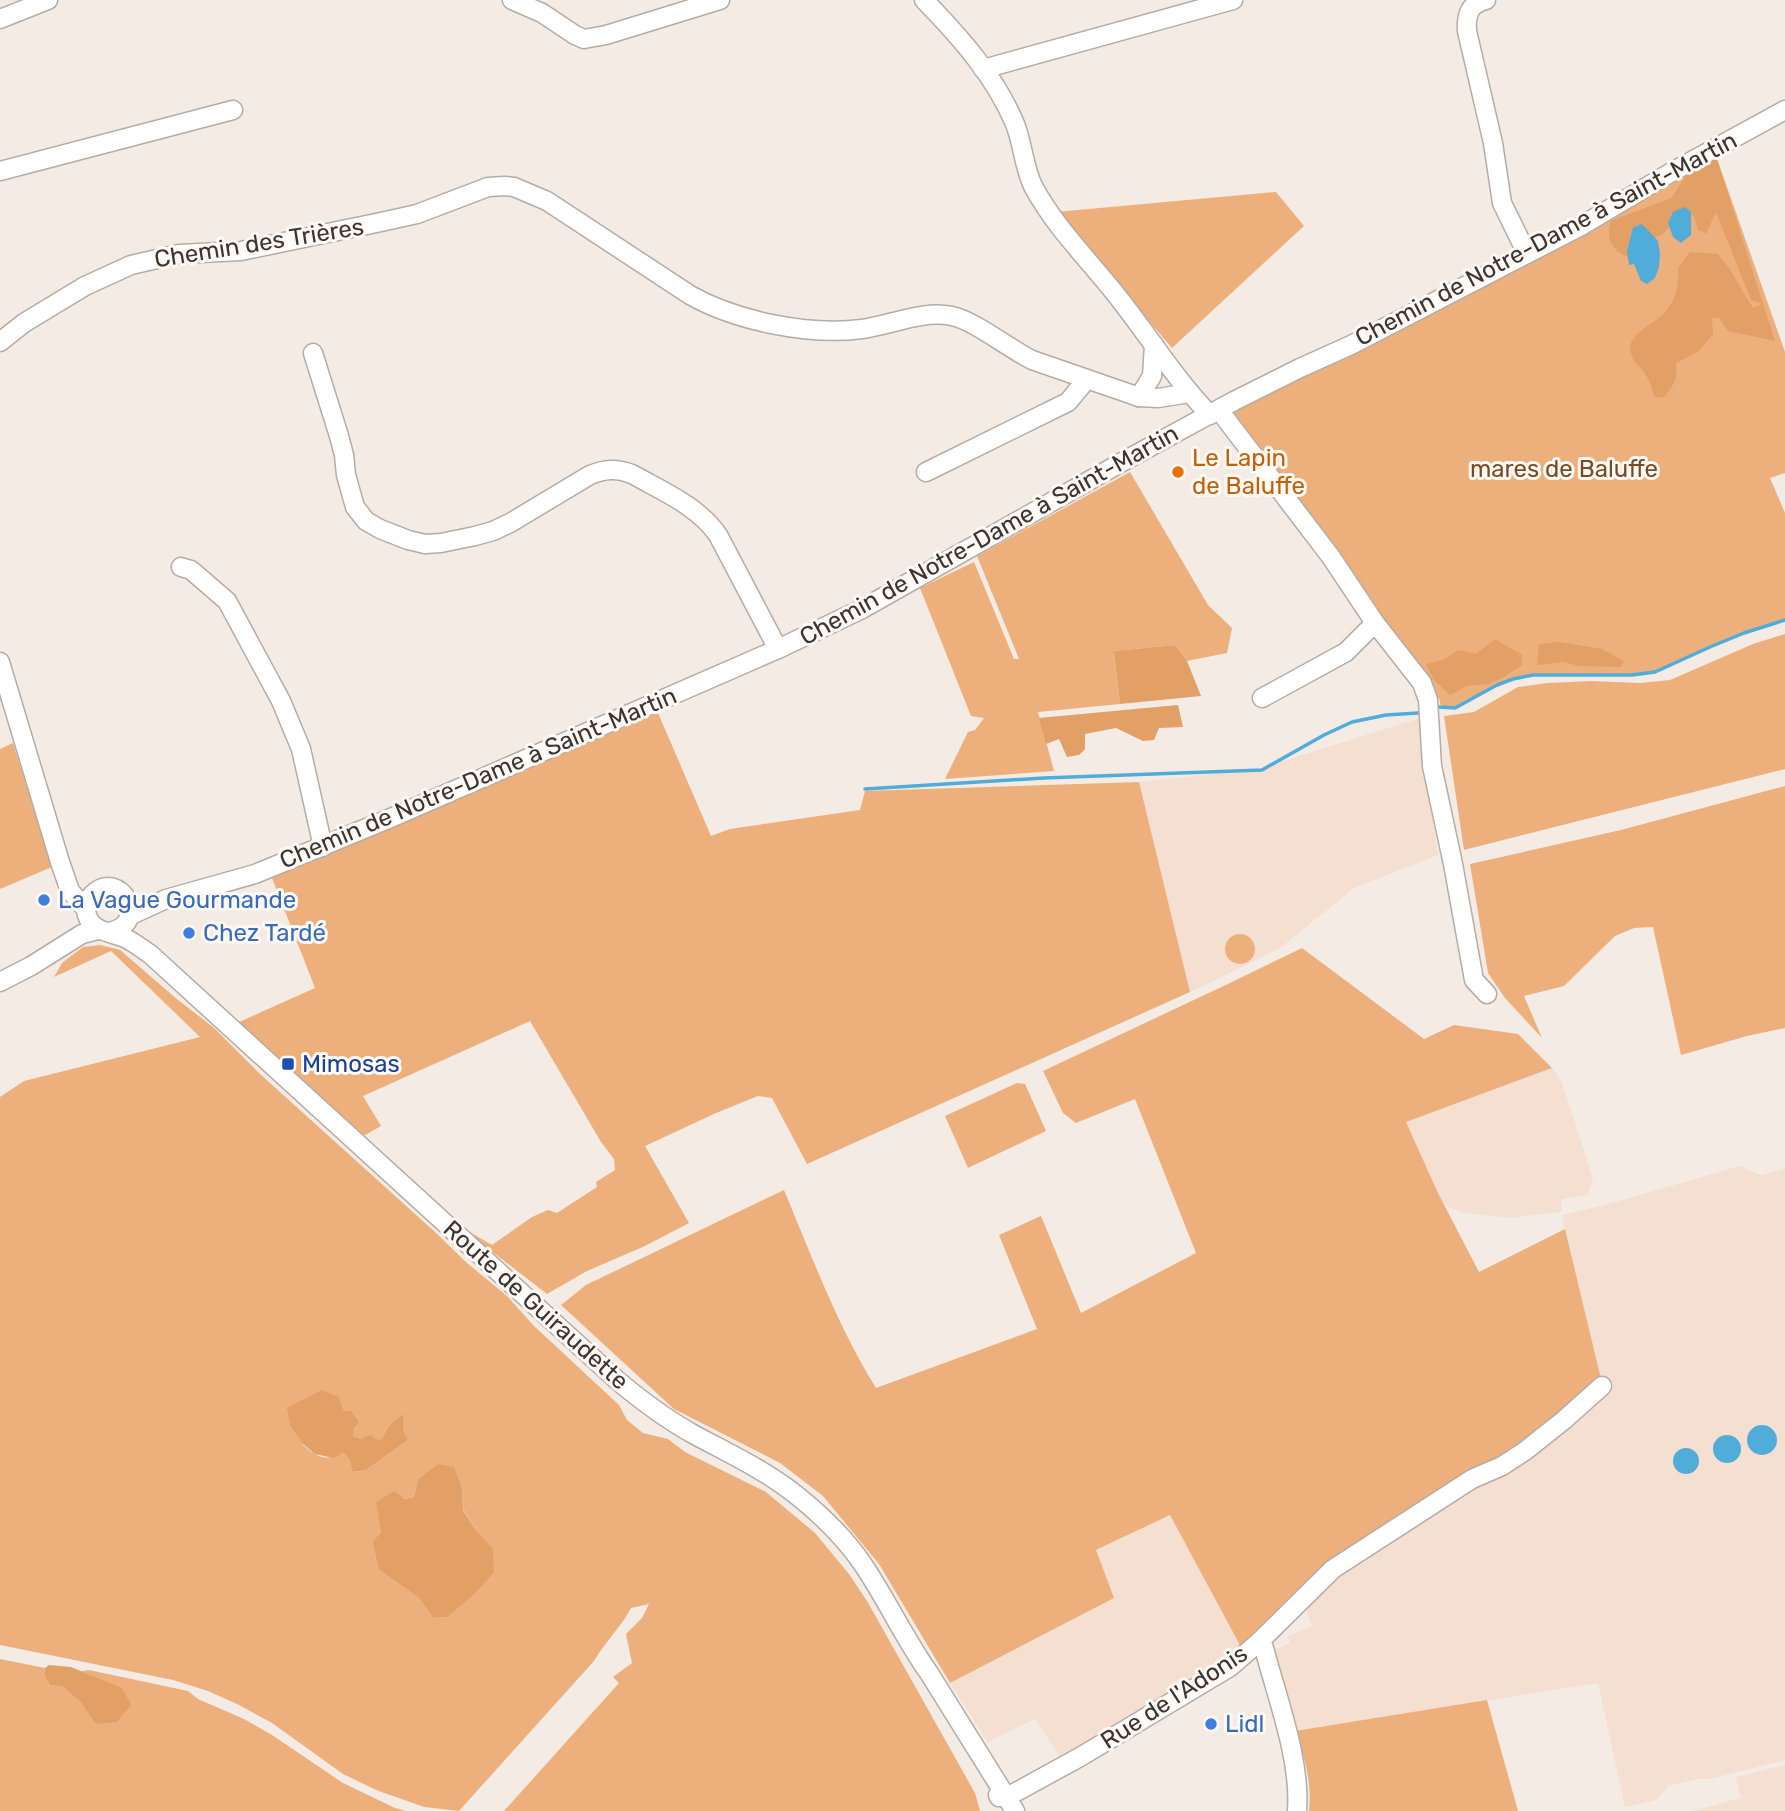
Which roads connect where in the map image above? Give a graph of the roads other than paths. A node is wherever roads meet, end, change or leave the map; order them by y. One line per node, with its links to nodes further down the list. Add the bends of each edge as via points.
1 (48, 0): 7 (street)
2 (512, 0): 3 (street, via 584,39)
3 (720, 0)
4 (924, 0): 8 (street)
5 (1233, 0): 8 (street)
6 (1486, 0): 12 (street, via 1469,11 1467,31 1502,203)
7 (0, 19)
8 (983, 69): 14 (street, via 1000,93 1032,183 1057,225)
9 (233, 110): 11 (street)
10 (1785, 110): 12 (street, Chemin de Notre-Dame à Saint-Martin)
11 (0, 171)
12 (1527, 254): 19 (street, Chemin de Notre-Dame à Saint-Martin)
13 (0, 342): 16 (street, Chemin des Trières, via 85,286 131,265 179,254 241,251 381,222 417,214 480,189 505,186 547,201 690,295 724,312 804,329 847,330 950,315 1017,353)
14 (1154, 345): 17 (street); 18 (street, via 1152,376)
15 (313, 353): 23 (street, via 355,507 366,521 425,544 458,540 510,523 590,475 622,470 709,522)
16 (1087, 379): 18 (street, Chemin des Trières); 20 (street, via 1068,402)
17 (1190, 393): 18 (street, Chemin des Trières); 19 (street)
18 (1139, 397)
19 (1214, 412): 22 (street, via 1331,557); 23 (street, Chemin de Notre-Dame à Saint-Martin, via 862,609)
20 (926, 472)
21 (181, 567): 27 (street, via 191,570 227,601 281,701 301,749)
22 (1375, 623): 26 (street, via 1346,652); 36 (street, via 1422,683 1428,700 1432,766 1474,980)
23 (778, 649): 27 (street, Chemin de Notre-Dame à Saint-Martin)
24 (0, 662): 25 (street)
25 (5, 692): 28 (street)
26 (1262, 698)
27 (323, 846): 31 (street, Chemin de Notre-Dame à Saint-Martin, via 255,874)
28 (64, 872): 29 (street, via 78,886); 30 (street, via 70,891)
29 (94, 892): 30 (street); 31 (street, via 112,888 121,892)
30 (86, 911): 32 (street, via 90,923); 33 (street)
31 (128, 911): 32 (street, via 122,927); 34 (street, Route de Guiraudette)
32 (103, 931): 33 (street, via 82,934); 34 (street, Route de Guiraudette)
33 (63, 946): 35 (street)
34 (150, 954): 39 (street, Route de Guiraudette, via 618,1381 668,1419 796,1494 861,1562)
35 (0, 982)
36 (1487, 994)
37 (1602, 1385): 38 (street, via 1525,1451 1472,1479 1333,1569)
38 (1260, 1641): 40 (street, Rue de l'Adonis, via 1230,1667 1080,1757); 41 (street, Rue de l'Adonis, via 1294,1758)
39 (914, 1651): 40 (street, Route de Guiraudette); 40 (street, Route de Guiraudette, via 924,1676)
40 (1008, 1807)
41 (1297, 1811)

